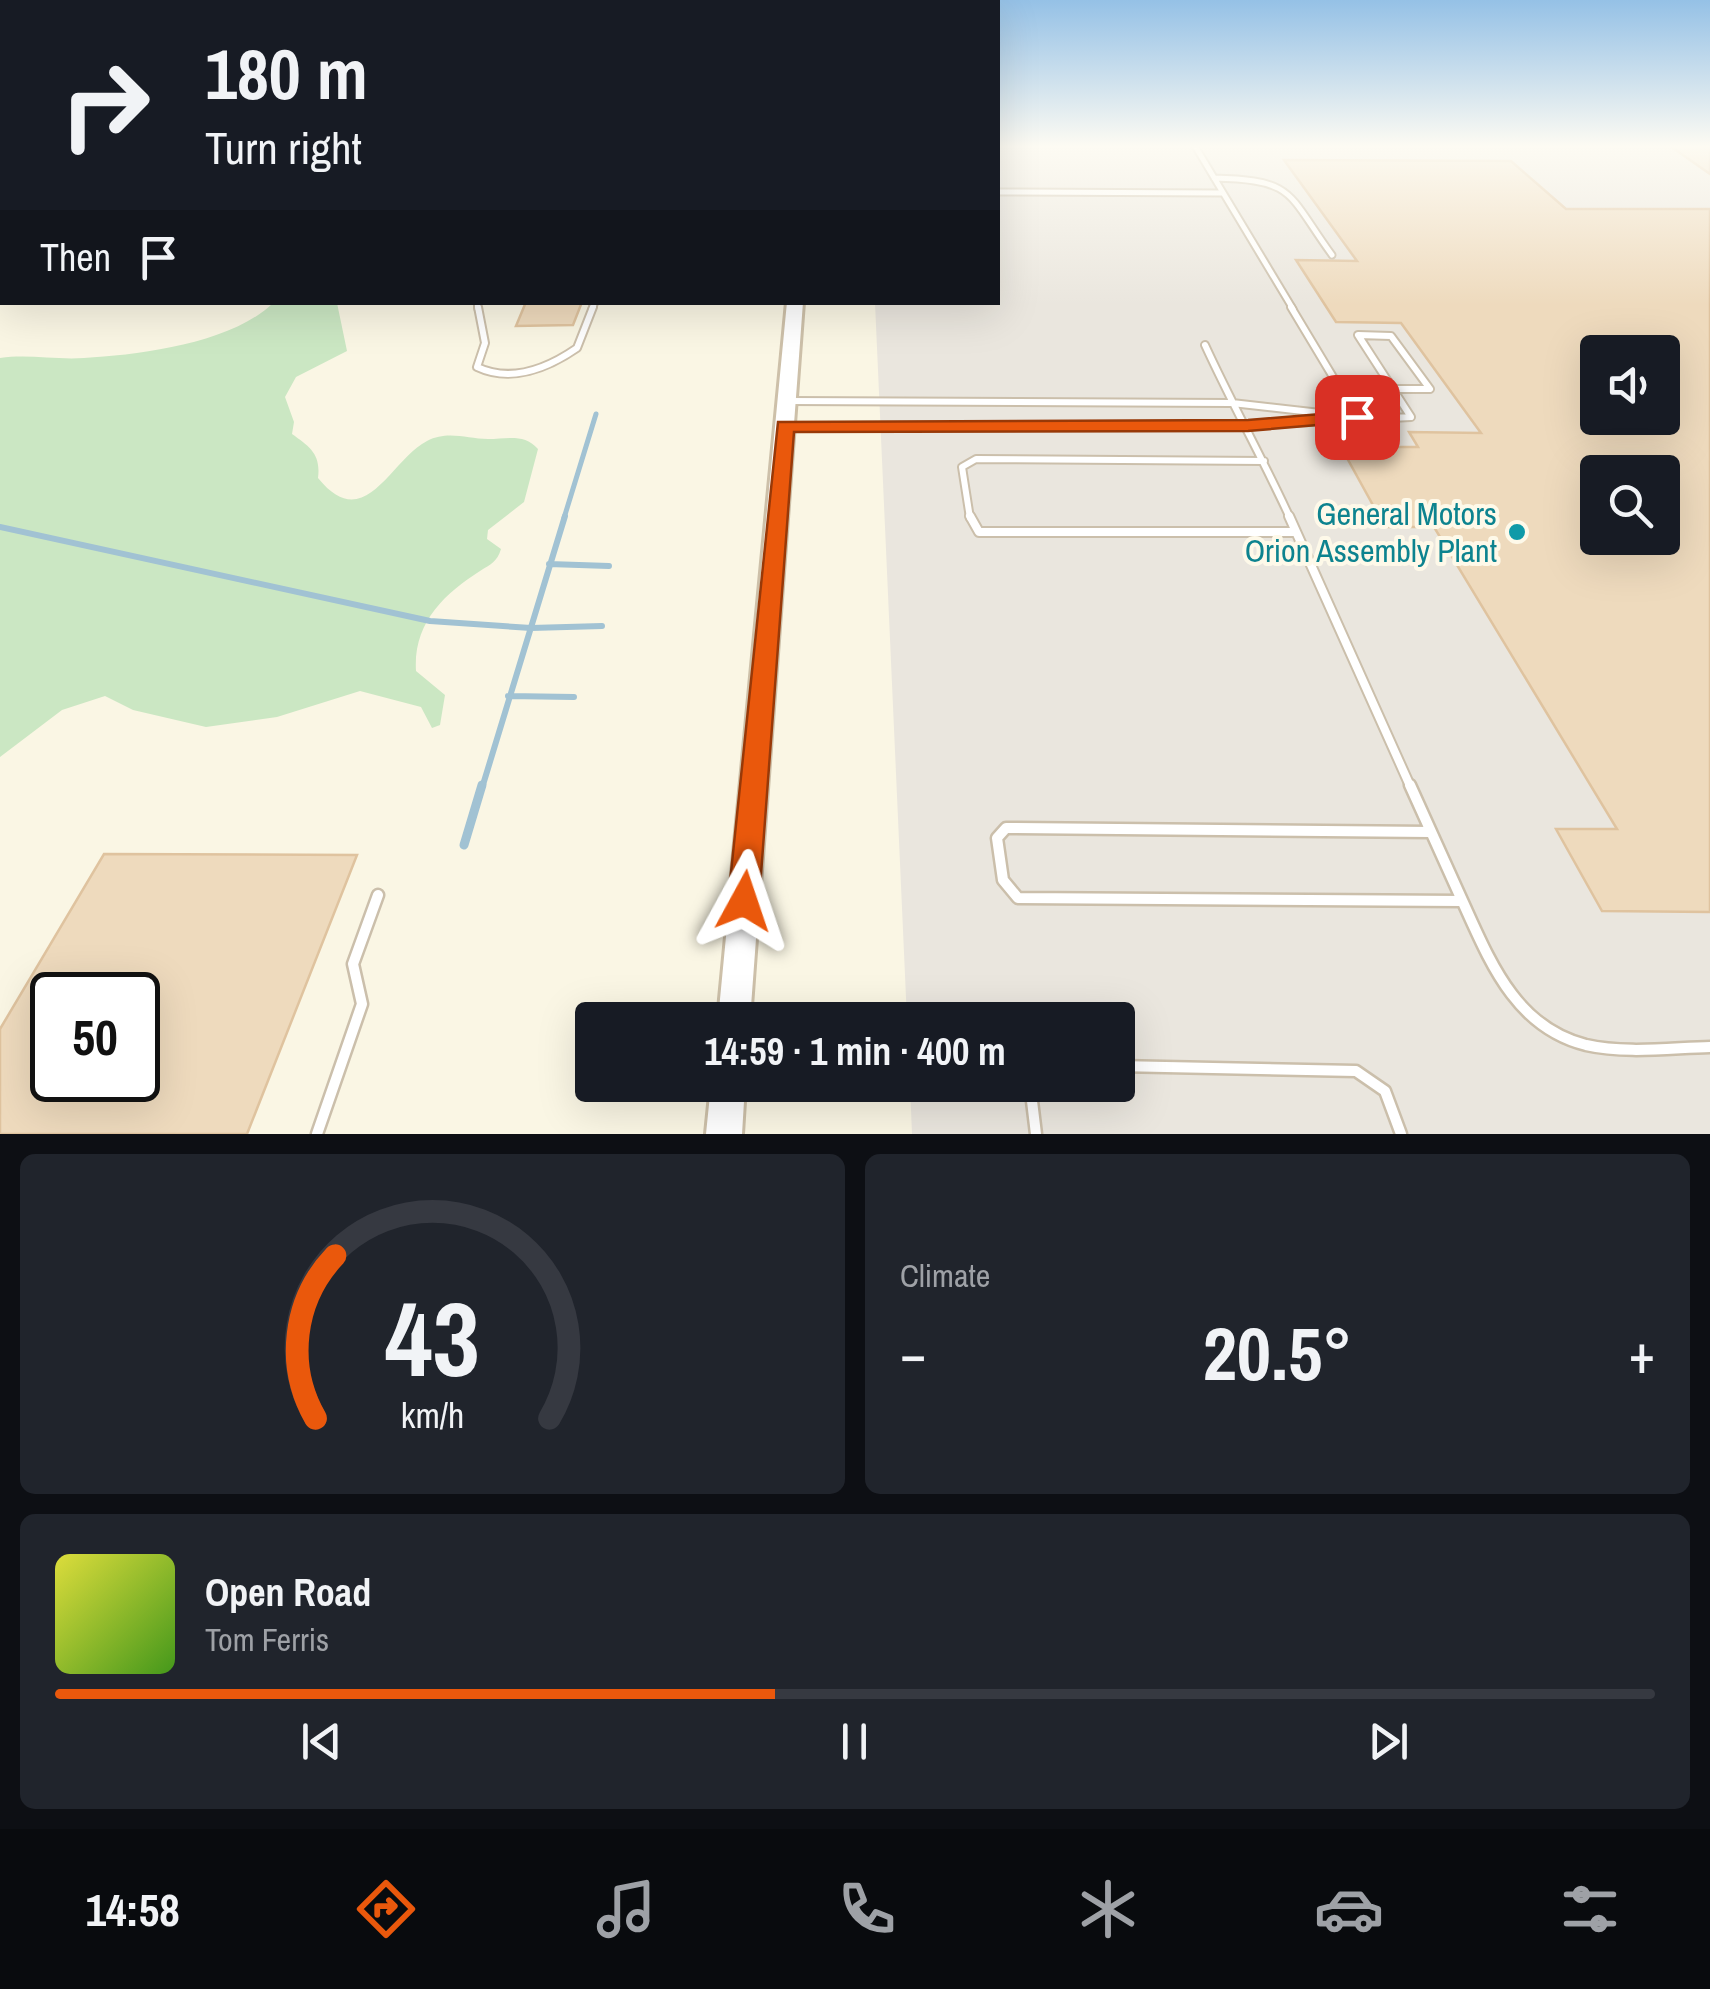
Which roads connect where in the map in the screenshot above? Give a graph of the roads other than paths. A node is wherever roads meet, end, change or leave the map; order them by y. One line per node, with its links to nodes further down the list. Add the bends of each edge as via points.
1 (1226, 199): 11 (lane)
2 (1291, 199): 3 (lane)
3 (1332, 255)
4 (479, 305): 5 (lane, via 485,343 477,367 487,372 534,370 569,354)
5 (594, 305)
6 (795, 305): 10 (main road)
7 (1205, 345): 9 (lane)
8 (1393, 389): 8 (lane, via 1375,362 1358,336 1391,336 1430,389); 11 (lane, via 1411,417)
9 (1232, 403): 10 (lane); 11 (lane); 12 (lane)
10 (786, 414): 12 (lane); 18 (main road)
11 (1357, 417): 12 (lane)
12 (1248, 426): 13 (lane)
13 (1264, 461): 14 (lane); 14 (lane, via 976,459 962,466 970,522 979,532)
14 (1296, 532): 15 (lane)
15 (1431, 832): 17 (lane); 17 (lane, via 1006,828 996,838 1003,884 1018,898)
16 (378, 896): 23 (lane, via 353,964 362,1004)
17 (1462, 900): 19 (lane, via 1495,973 1537,1026 1570,1042 1619,1049)
18 (736, 1002)
19 (1710, 1047)
20 (1135, 1066): 26 (lane, via 1356,1071 1385,1091)
21 (727, 1102): 24 (main road)
22 (1032, 1102): 25 (lane)
23 (317, 1134)
24 (724, 1134)
25 (1036, 1134)
26 (1401, 1134)

